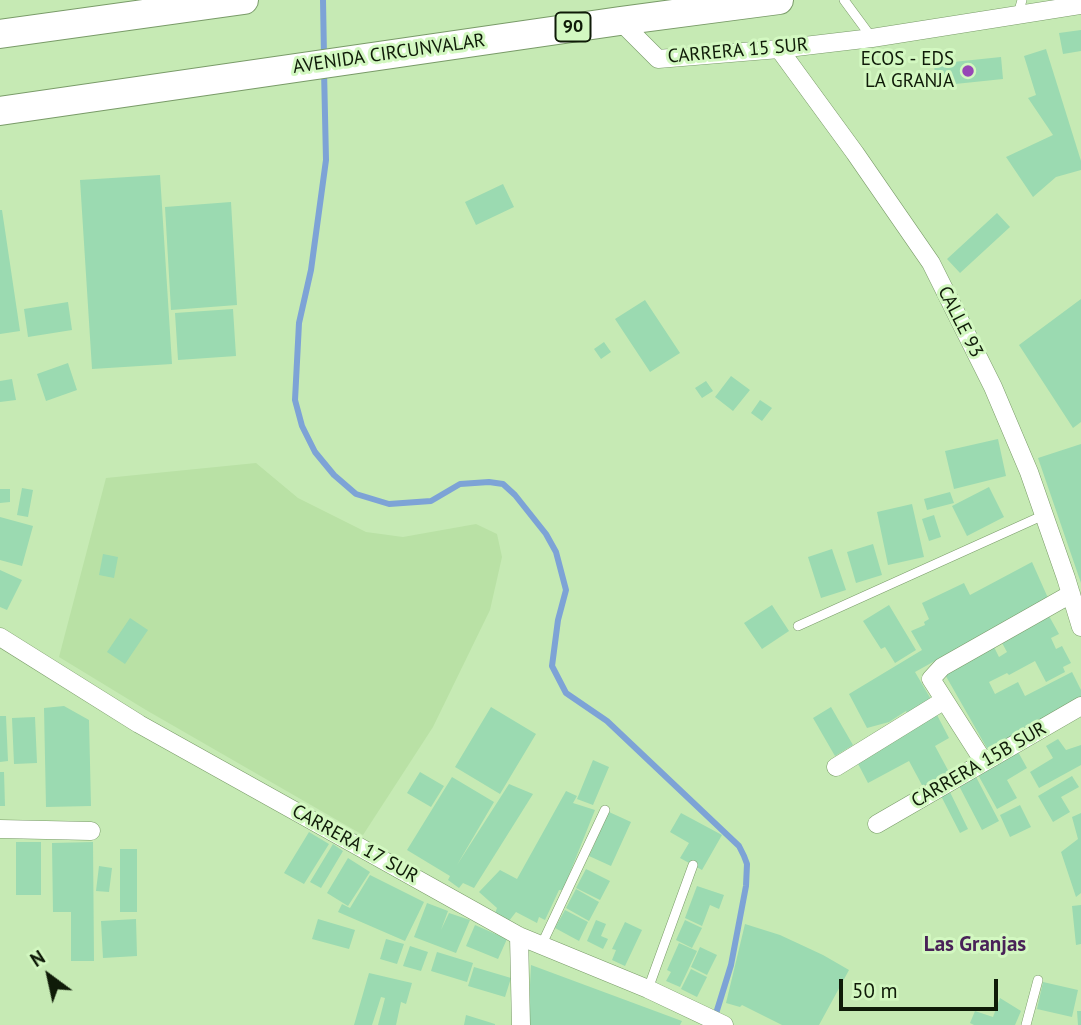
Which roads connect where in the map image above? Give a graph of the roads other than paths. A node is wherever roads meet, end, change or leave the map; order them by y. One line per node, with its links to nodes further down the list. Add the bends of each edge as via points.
1 (244, 0): 7 (highway)
2 (779, 0): 6 (highway, AVENIDA CIRCUNVALAR / 90)
3 (844, 0): 8 (lane)
4 (1081, 5): 5 (street, CARRERA 15 SUR)
5 (1020, 7): 8 (street, CARRERA 15 SUR)
6 (620, 20): 9 (street, CARRERA 15 SUR, via 657,59); 10 (highway, AVENIDA CIRCUNVALAR / 90)
7 (0, 34)
8 (872, 37): 9 (street, CARRERA 15 SUR)
9 (779, 48): 11 (street, CALLE 93, via 931,263 993,387)
10 (0, 111)
11 (1044, 515): 12 (street, CALLE 93); 13 (lane)
12 (1071, 594): 14 (street, CALLE 93); 16 (street, via 942,667 931,679)
13 (798, 626)
14 (1081, 627)
15 (0, 637): 25 (street, CARRERA 17 SUR, via 139,724)
16 (943, 701): 18 (street); 19 (street)
17 (1081, 706): 18 (street, CARRERA 15B SUR)
18 (984, 762): 21 (street, CARRERA 15B SUR)
19 (836, 767)
20 (606, 810): 26 (lane)
21 (877, 824)
22 (0, 829): 23 (street)
23 (91, 831)
24 (693, 865): 28 (lane)
25 (519, 936): 26 (street, CARRERA 17 SUR); 29 (street)
26 (541, 946): 28 (street, CARRERA 17 SUR)
27 (1038, 980): 31 (lane)
28 (648, 989): 30 (street, CARRERA 17 SUR)
29 (521, 1025)
30 (724, 1025)
31 (1026, 1025)

